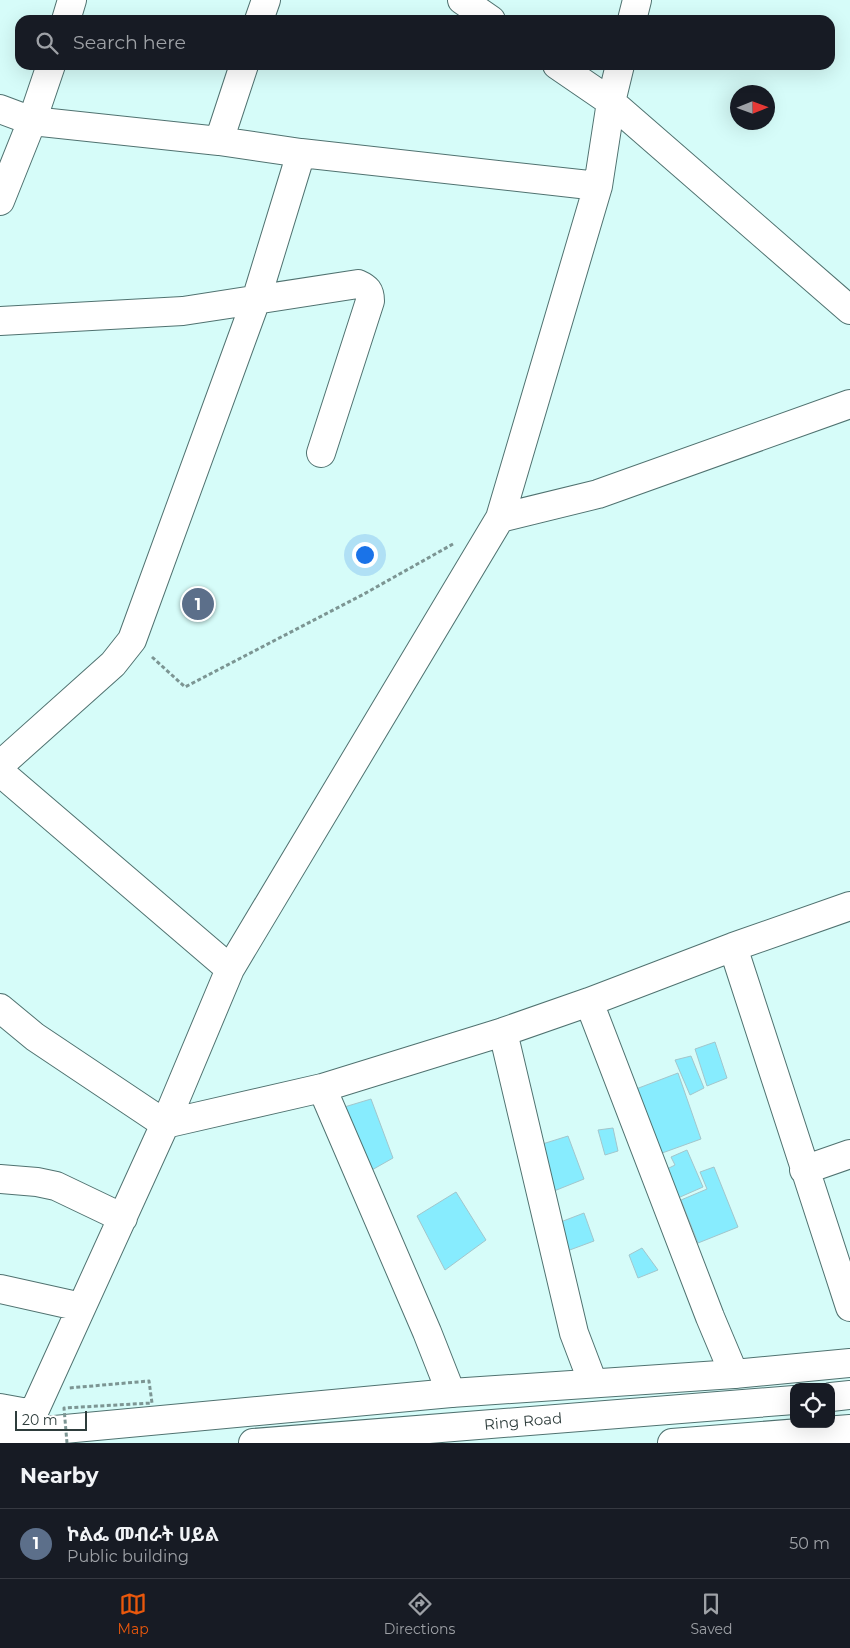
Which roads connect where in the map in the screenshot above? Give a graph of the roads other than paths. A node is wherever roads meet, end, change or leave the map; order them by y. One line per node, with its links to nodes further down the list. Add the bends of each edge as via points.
1 (72, 0): 5 (main road)
2 (266, 0): 6 (main road)
3 (462, 0): 7 (main road)
4 (637, 0): 8 (main road)
5 (68, 15)
6 (261, 15)
7 (484, 15)
8 (633, 15)
9 (49, 70): 15 (main road)
10 (242, 70): 16 (main road)
11 (564, 70): 13 (main road)
12 (619, 70): 13 (main road)
13 (611, 102): 18 (main road); 21 (main road)
14 (0, 109): 15 (main road)
15 (32, 121): 16 (main road); 19 (main road)
16 (219, 141): 17 (main road)
17 (301, 153): 18 (main road); 20 (main road)
18 (598, 186): 25 (main road)
19 (0, 201)
20 (256, 300): 22 (main road, via 183,311); 24 (main road, via 358,284 370,294); 26 (main road, via 132,640 113,664)
21 (850, 310)
22 (0, 321)
23 (850, 404): 25 (main road, via 598,494)
24 (321, 453)
25 (500, 518): 30 (main road)
26 (0, 765)
27 (0, 772): 30 (main road)
28 (850, 906): 29 (main road)
29 (733, 947): 31 (main road); 37 (main road)
30 (230, 969): 35 (main road)
31 (589, 1002): 33 (main road); 44 (main road)
32 (0, 1008): 35 (main road, via 35,1037)
33 (503, 1032): 34 (main road); 45 (main road, via 574,1333)
34 (322, 1088): 35 (main road); 46 (main road)
35 (165, 1124): 39 (main road)
36 (850, 1154): 37 (main road)
37 (804, 1170): 41 (main road)
38 (0, 1179): 39 (main road, via 56,1186)
39 (123, 1218): 42 (main road)
40 (0, 1289): 42 (main road)
41 (850, 1306)
42 (81, 1307): 51 (main road)
43 (850, 1363): 44 (main road)
44 (734, 1374): 45 (main road)
45 (592, 1383): 46 (main road)
46 (451, 1393): 51 (main road)
47 (850, 1395): 48 (main road)
48 (835, 1397)
49 (790, 1400): 54 (main road, Ring Road)
50 (0, 1408): 51 (main road)
51 (30, 1423): 53 (main road)
52 (850, 1429): 55 (main road)
53 (0, 1434)
54 (253, 1443)
55 (672, 1443)

